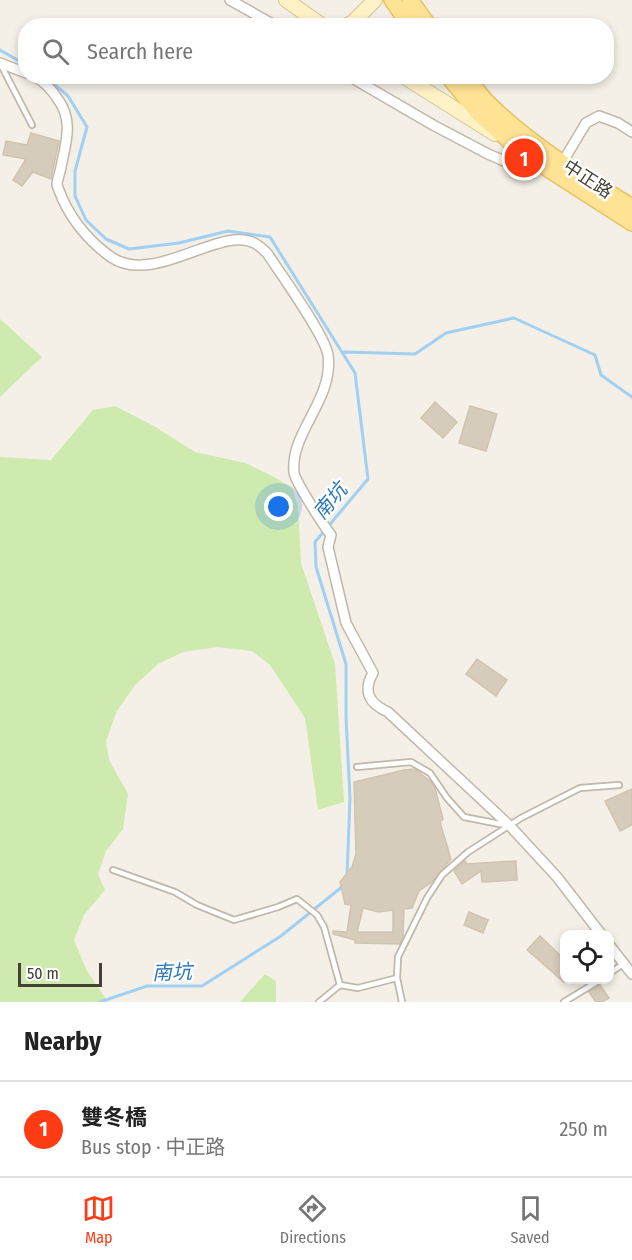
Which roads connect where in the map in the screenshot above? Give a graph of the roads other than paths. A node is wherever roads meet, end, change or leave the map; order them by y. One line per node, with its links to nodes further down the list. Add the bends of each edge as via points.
1 (230, 0): 6 (street)
2 (286, 0): 7 (street)
3 (375, 0): 8 (street)
4 (392, 0): 9 (main road)
5 (410, 0): 10 (main road)
6 (262, 18)
7 (312, 18)
8 (357, 18)
9 (404, 18)
10 (423, 18)
11 (0, 63): 12 (street); 18 (lane)
12 (18, 70)
13 (46, 84): 27 (street, via 61,102 68,119 57,186 78,226 96,244 114,258 135,265 172,260 222,242 255,243 267,253 293,293 328,352 328,380 297,447 293,474 331,535 328,547 346,623 373,673 367,683 369,696)
14 (362, 84): 22 (street, via 488,154 532,173)
15 (416, 84): 20 (street)
16 (455, 84): 20 (main road, 中正路, via 479,114)
17 (473, 84): 21 (main road, 中正路, via 488,104)
18 (32, 125)
19 (632, 132): 21 (street, via 599,116 586,123)
20 (518, 148): 22 (main road, 中正路)
21 (562, 163): 23 (main road, 中正路)
22 (540, 165): 24 (main road, 中正路)
23 (632, 207)
24 (632, 223)
25 (357, 767): 27 (lane, via 411,762 430,773 464,817)
26 (619, 785): 27 (lane, via 580,788)
27 (510, 826): 29 (street); 34 (lane, via 468,852 442,875 398,957)
28 (112, 870): 36 (lane, via 175,892 234,920 297,898 317,915 324,927)
29 (598, 930)
30 (614, 952): 31 (street)
31 (623, 964): 32 (lane); 33 (street)
32 (614, 970)
33 (632, 974)
34 (397, 978): 36 (lane, via 358,988); 38 (lane)
35 (593, 984): 39 (lane)
36 (340, 985): 37 (lane)
37 (319, 1002)
38 (402, 1002)
39 (564, 1002)

